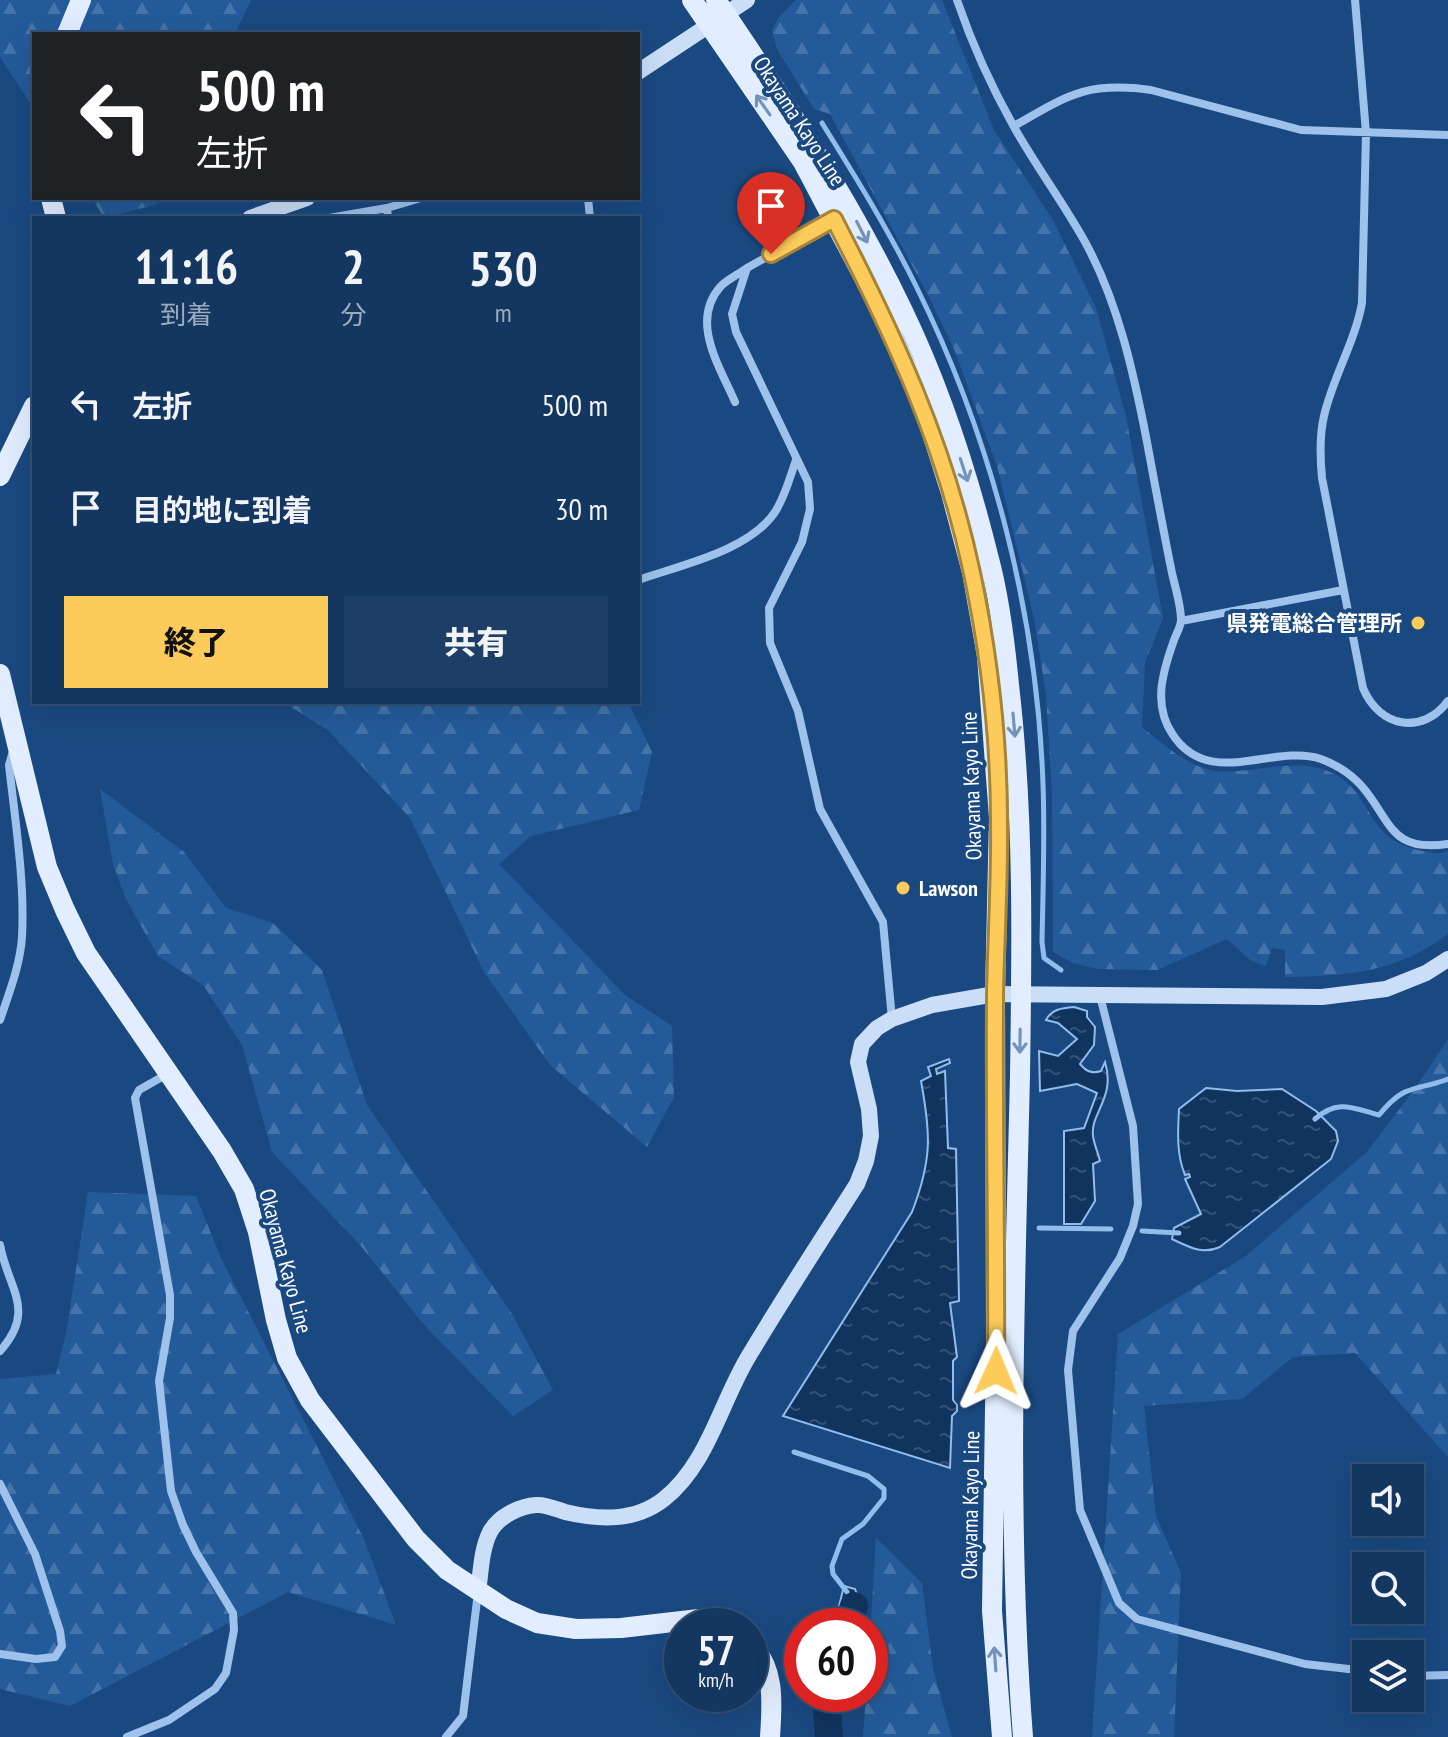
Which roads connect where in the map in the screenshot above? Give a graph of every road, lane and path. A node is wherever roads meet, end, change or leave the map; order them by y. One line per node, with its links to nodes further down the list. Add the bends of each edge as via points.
1 (81, 0): 7 (main road)
2 (692, 0): 6 (main road, Okayama Kayo Line)
3 (747, 0): 6 (street)
4 (957, 0): 9 (street, via 973,46)
5 (1355, 0): 10 (street)
6 (717, 13): 8 (street); 17 (main road, Okayama Kayo Line, one-way to 6); 32 (main road, Okayama Kayo Line, one-way to 32, via 851,210 904,312 945,409 969,486 991,564 1014,728)
7 (68, 32)
8 (640, 71)
9 (1014, 126): 10 (street, via 1070,95 1128,87 1301,130); 25 (street, via 1085,242 1106,289 1140,409)
10 (1366, 133): 11 (street); 24 (street, via 1362,303 1326,408 1319,453)
11 (1448, 135)
12 (301, 200): 15 (street)
13 (417, 200): 14 (street)
14 (388, 213): 16 (street)
15 (256, 216)
16 (353, 216)
17 (834, 219): 18 (street); 31 (main road, Okayama Kayo Line, via 924,408 972,572 996,741)
18 (747, 268): 19 (street, via 721,286 705,330); 21 (street, via 732,314 736,332)
19 (735, 402)
20 (32, 410): 22 (main road)
21 (796, 460): 23 (street, via 775,511 760,530 737,544); 34 (street, via 808,482 810,509 802,542 769,608 770,643 798,711 820,809 883,922)
22 (0, 476)
23 (640, 579)
24 (1343, 590): 25 (street); 27 (street, via 1363,688 1374,708 1393,720 1417,722 1436,714)
25 (1181, 621): 29 (street, via 1160,697 1182,746 1211,762 1227,764 1301,755 1319,759 1352,776 1397,834 1424,846)
26 (0, 674): 28 (main road, Okayama Kayo Line)
27 (1448, 701)
28 (17, 739): 35 (street, via 9,765 22,937); 36 (main road, Okayama Kayo Line, via 47,867 65,910 86,953)
29 (1448, 844)
30 (1448, 959): 33 (street, via 1386,989 1322,997)
31 (995, 994): 32 (street); 34 (street, via 932,1005); 50 (main road, Okayama Kayo Line, one-way to 31, via 992,1611)
32 (1021, 994): 33 (street); 51 (main road, Okayama Kayo Line, one-way to 51, via 1013,1596)
33 (1100, 996): 43 (street, via 1133,1126 1138,1204 1120,1258 1073,1331 1068,1370 1080,1510 1119,1603 1137,1619 1305,1664)
34 (892, 1019): 40 (street, via 862,1044 858,1062 871,1136 857,1184 745,1362 678,1488 654,1506 626,1517 582,1516 537,1505 505,1516 491,1530)
35 (0, 1020)
36 (169, 1073): 40 (main road, Okayama Kayo Line, via 244,1189 287,1358 310,1400 416,1539); 47 (street, via 139,1090 135,1098 170,1295 159,1381 171,1491 196,1552 233,1613 234,1630 226,1673 215,1689 169,1720)
37 (0, 1245): 38 (street, via 20,1304 16,1330)
38 (0, 1351)
39 (0, 1484): 42 (street, via 35,1554 62,1646 55,1657)
40 (478, 1592): 41 (main road, Okayama Kayo Line, via 537,1623 576,1629); 48 (street, via 463,1716)
41 (664, 1623)
42 (0, 1654)
43 (1352, 1669)
44 (768, 1674): 49 (main road, via 773,1698)
45 (1448, 1675): 46 (street)
46 (1424, 1676)
47 (127, 1737)
48 (446, 1737)
49 (770, 1737)
50 (1002, 1737)
51 (1023, 1737)

